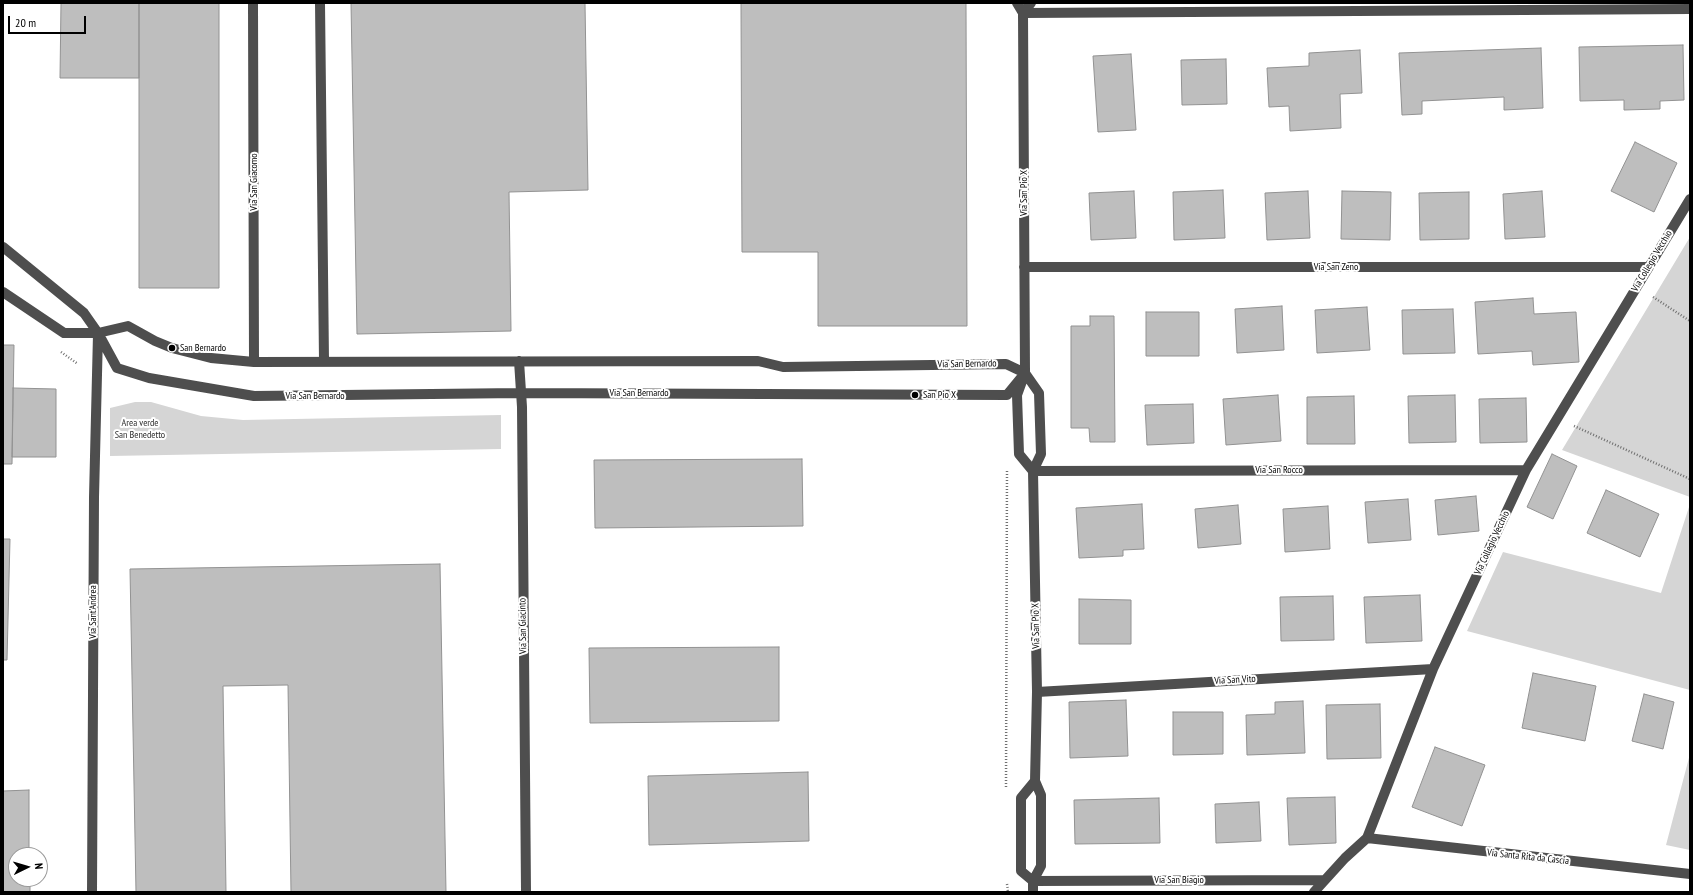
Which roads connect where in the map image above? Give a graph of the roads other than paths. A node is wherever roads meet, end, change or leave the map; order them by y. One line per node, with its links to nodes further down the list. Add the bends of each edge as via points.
1 (254, 3): 15 (street, Via San Giacomo)
2 (320, 3): 13 (street)
3 (1017, 3): 6 (street, Via San Pio X)
4 (1031, 3): 6 (street)
5 (1690, 9): 6 (street)
6 (1022, 13): 9 (street, Via San Pio X)
7 (1690, 199): 10 (street, Via Collegio Vecchio)
8 (3, 246): 12 (street, Via San Bernardo, via 84,313)
9 (1024, 267): 10 (street, Via San Zeno); 16 (street, Via San Pio X)
10 (1648, 267): 18 (street, Via Collegio Vecchio)
11 (3, 292): 12 (street, Via San Bernardo, via 64,334)
12 (98, 333): 15 (street, Via San Bernardo, via 128,326 172,348 211,358); 17 (street, Via San Bernardo, via 117,368 149,378 254,396); 27 (street, Via Sant'Andrea, via 94,497)
13 (324, 361): 14 (street, Via San Bernardo); 15 (street, Via San Bernardo)
14 (518, 361): 16 (street, Via San Bernardo, via 758,361 783,366 1006,364); 17 (street, Via San Giacinto)
15 (254, 362)
16 (1025, 373): 17 (street, Via San Bernardo, via 1007,395); 19 (street, Via San Pio X, via 1017,395 1019,454); 19 (street, Via San Pio X, via 1039,393 1041,454)
17 (520, 393): 28 (street, Via San Giacinto)
18 (1526, 470): 19 (street, Via San Rocco); 20 (street, Via Collegio Vecchio)
19 (1032, 471): 21 (street, Via San Pio X)
20 (1434, 669): 21 (street, Via San Vito); 23 (street, Via Collegio Vecchio)
21 (1037, 692): 22 (street, Via San Pio X)
22 (1035, 781): 26 (street, Via San Pio X, via 1041,795 1041,866); 26 (street, via 1021,798 1021,871)
23 (1367, 838): 24 (street, Via Santa Rita da Cascia); 25 (street, Via Collegio Vecchio, via 1344,858)
24 (1690, 874)
25 (1325, 880): 26 (street, Via San Biagio); 30 (street, Via Collegio Vecchio)
26 (1033, 881): 29 (street, Via San Pio X)
27 (92, 892)
28 (526, 892)
29 (1033, 892)
30 (1314, 892)

